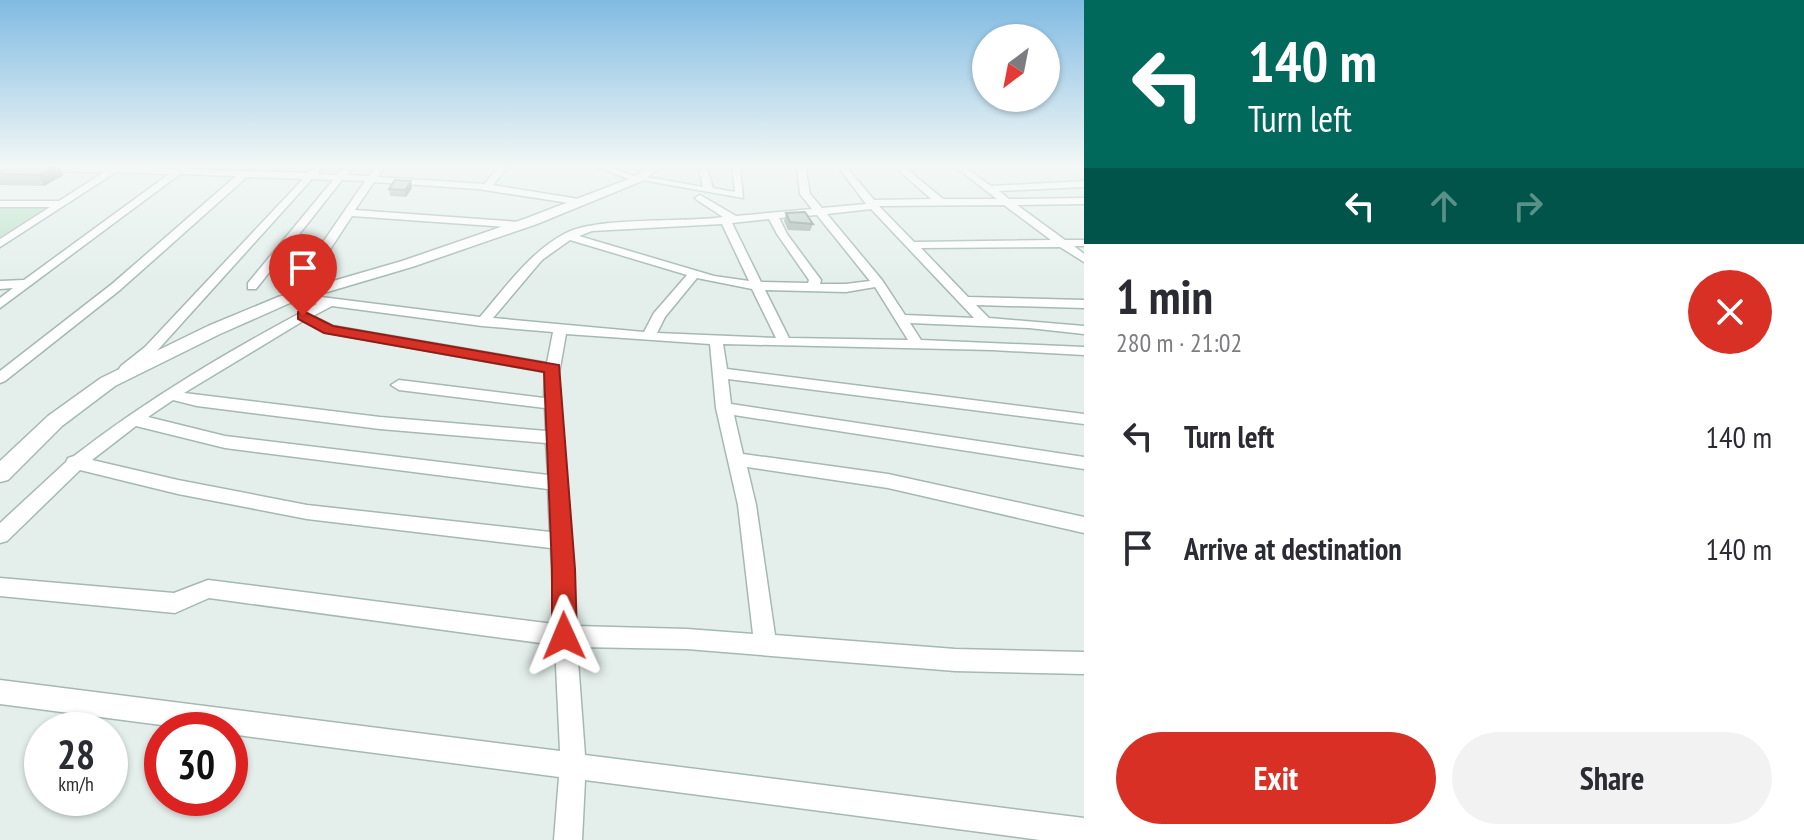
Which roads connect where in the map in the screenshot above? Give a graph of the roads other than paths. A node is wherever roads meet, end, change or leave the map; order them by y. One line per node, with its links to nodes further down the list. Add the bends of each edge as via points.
1 (62, 204): 21 (street)
2 (134, 204): 26 (street)
3 (210, 204): 48 (street)
4 (284, 204): 49 (street, via 150,350)
5 (318, 204): 29 (street)
6 (354, 204): 14 (street)
7 (576, 204): 17 (street)
8 (714, 204): 16 (street)
9 (814, 204): 13 (street)
10 (871, 204): 13 (street)
11 (873, 204): 22 (street)
12 (1010, 204): 19 (street)
13 (819, 210): 15 (street); 25 (street)
14 (348, 213): 17 (street); 31 (street, via 325,248)
15 (772, 214): 16 (street); 28 (street, via 815,280)
16 (729, 220): 18 (street, via 591,228); 30 (street)
17 (520, 225): 31 (street)
18 (568, 236): 24 (street); 37 (street, via 538,258)
19 (1063, 243): 20 (street); 22 (street); 23 (street)
20 (1084, 243)
21 (0, 244)
22 (912, 245): 32 (street)
23 (1084, 259)
24 (694, 274): 30 (street); 41 (street)
25 (878, 283): 28 (street, via 846,288); 36 (street)
26 (27, 284): 27 (street); 33 (street)
27 (0, 285)
28 (813, 285): 30 (street)
29 (252, 286)
30 (759, 286): 43 (street)
31 (318, 298): 35 (street); 37 (street); 49 (street, via 214,330)
32 (965, 301): 34 (street); 38 (street)
33 (0, 304)
34 (1084, 304)
35 (303, 316): 46 (street, via 329,329); 51 (street)
36 (901, 319): 38 (street); 44 (street)
37 (482, 322): 40 (street)
38 (987, 324): 39 (street)
39 (1084, 330)
40 (560, 331): 41 (street); 46 (street)
41 (648, 336): 42 (street)
42 (716, 340): 43 (street); 47 (street)
43 (784, 341): 44 (street)
44 (917, 344): 45 (street)
45 (1084, 351)
46 (553, 369): 52 (street)
47 (719, 373): 53 (street); 55 (street)
48 (0, 378)
49 (108, 382): 60 (street, via 55,421)
50 (399, 385): 52 (street)
51 (169, 394): 54 (street); 56 (street, via 380,423)
52 (552, 404): 56 (street)
53 (724, 408): 57 (street); 59 (street)
54 (132, 419): 58 (street); 61 (street, via 225,442)
55 (1084, 419)
56 (555, 438): 61 (street)
57 (737, 459): 62 (street, via 888,481); 67 (street)
58 (74, 462): 63 (street); 64 (street, via 307,512)
59 (1084, 463)
60 (0, 474)
61 (558, 483): 64 (street)
62 (1084, 525)
63 (0, 535)
64 (562, 541): 66 (street)
65 (0, 587): 66 (street, via 175,603 208,589)
66 (564, 636): 67 (street); 70 (street)
67 (765, 644): 68 (street, via 955,660)
68 (1084, 663)
69 (0, 692): 70 (street)
70 (573, 766): 71 (street); 72 (street)
71 (1084, 832)
72 (568, 840)

